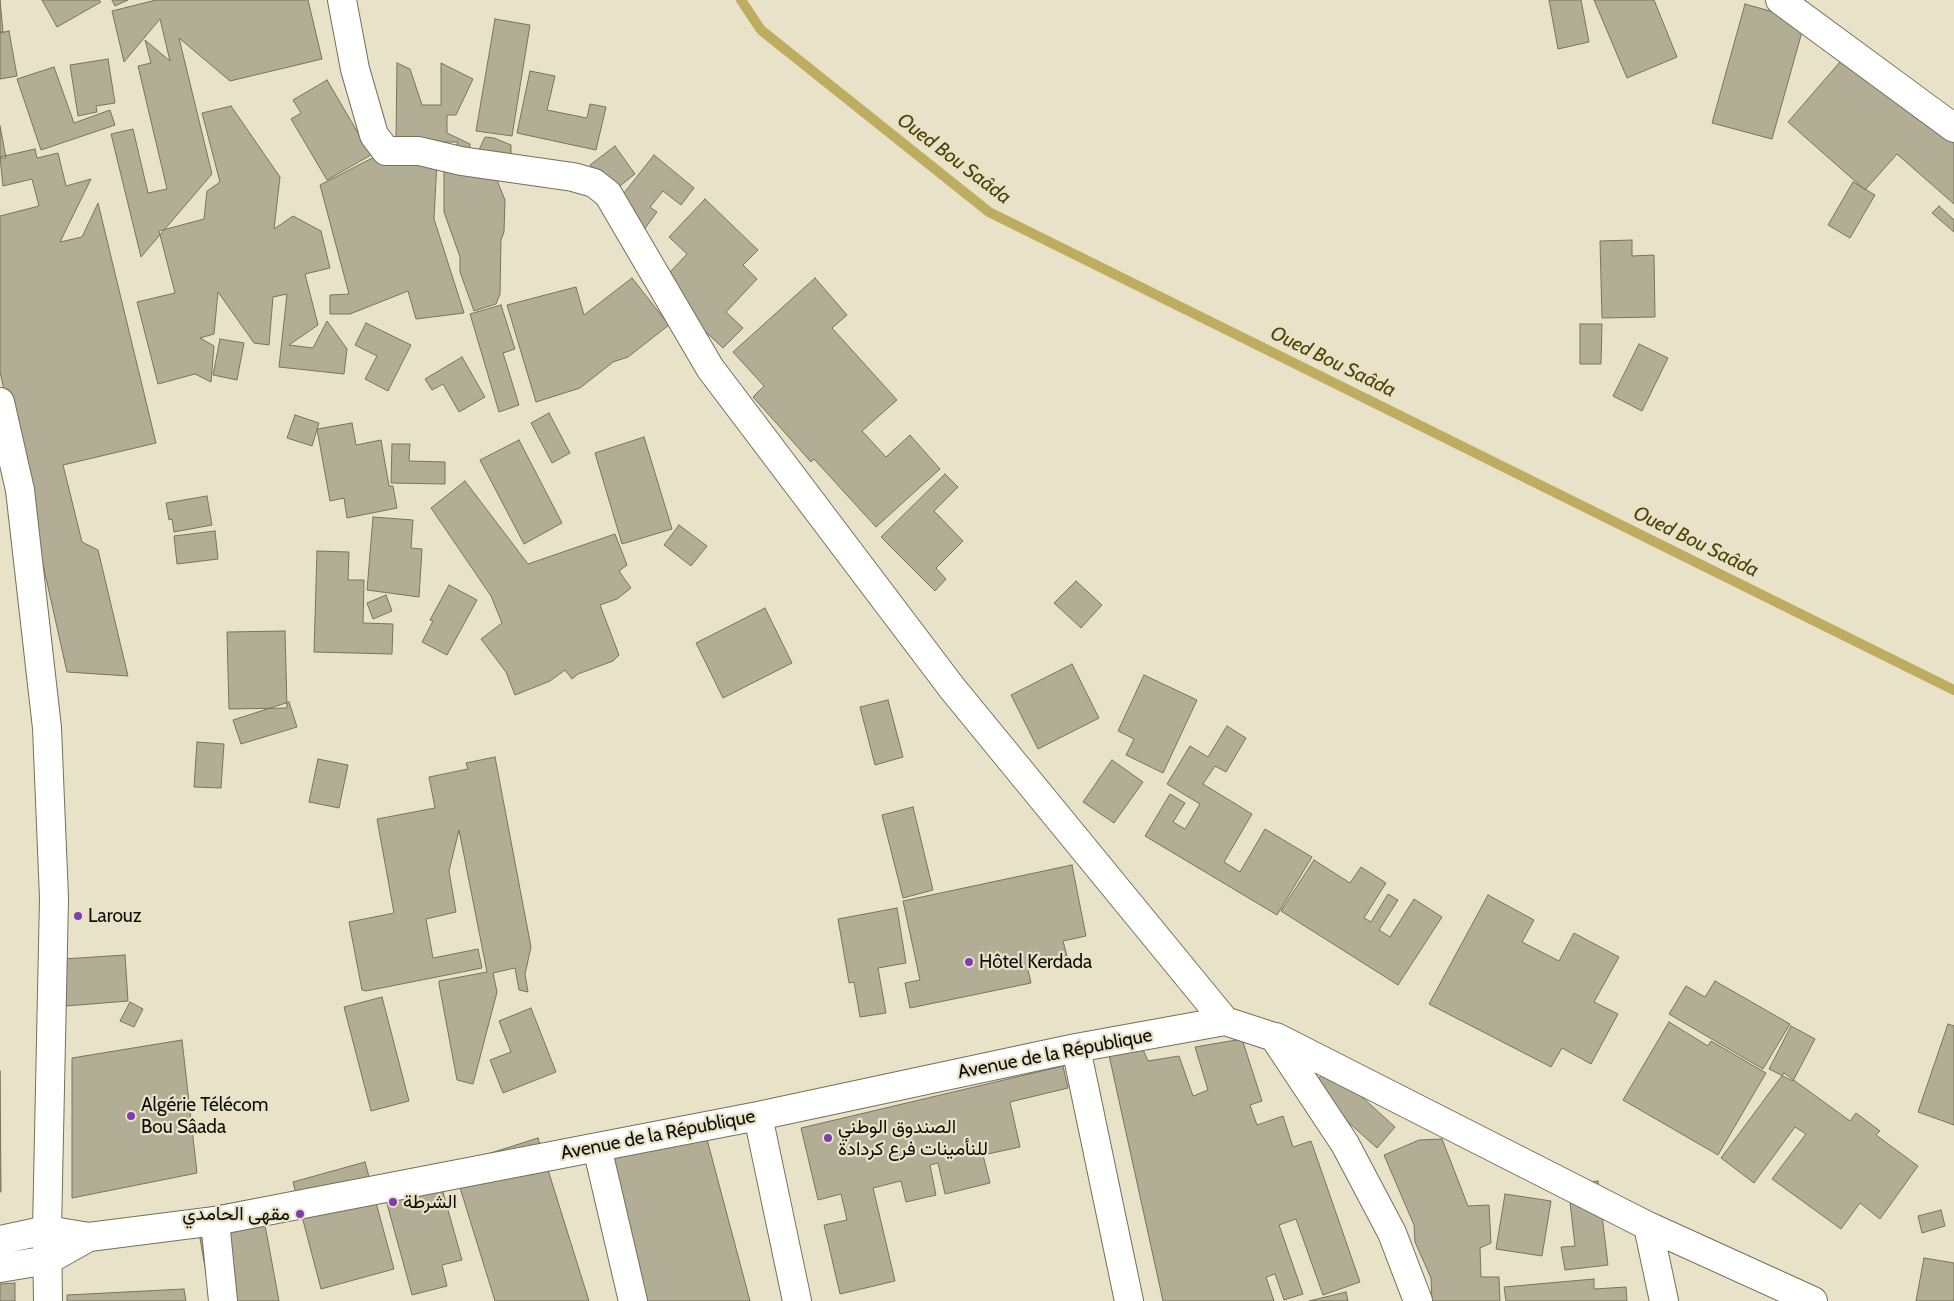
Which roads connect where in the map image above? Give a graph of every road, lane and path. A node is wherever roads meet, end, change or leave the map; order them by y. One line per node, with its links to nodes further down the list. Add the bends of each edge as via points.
1 (342, 0): 5 (street, via 355,69 371,125 386,151 419,151 461,161 573,177 594,183 608,194 710,368 774,454 952,688)
2 (1780, 0): 3 (street)
3 (1954, 128)
4 (0, 402): 12 (street, via 20,490 47,728 54,898)
5 (1225, 1021): 6 (street); 7 (street, Avenue de la République)
6 (1274, 1036): 11 (street); 22 (street, via 1345,1144 1392,1233)
7 (1076, 1048): 8 (street, Avenue de la République); 21 (street)
8 (758, 1116): 9 (street, Avenue de la République); 20 (street)
9 (598, 1147): 10 (street, Avenue de la République); 19 (street)
10 (215, 1221): 13 (street, Avenue de la République); 18 (street)
11 (1648, 1226): 23 (street); 24 (street)
12 (47, 1230): 13 (street); 14 (street); 15 (street)
13 (89, 1237): 15 (street)
14 (0, 1240)
15 (48, 1260): 16 (street); 17 (street)
16 (0, 1268)
17 (48, 1301)
18 (223, 1301)
19 (633, 1301)
20 (797, 1301)
21 (1129, 1301)
22 (1418, 1301)
23 (1664, 1301)
24 (1813, 1301)

